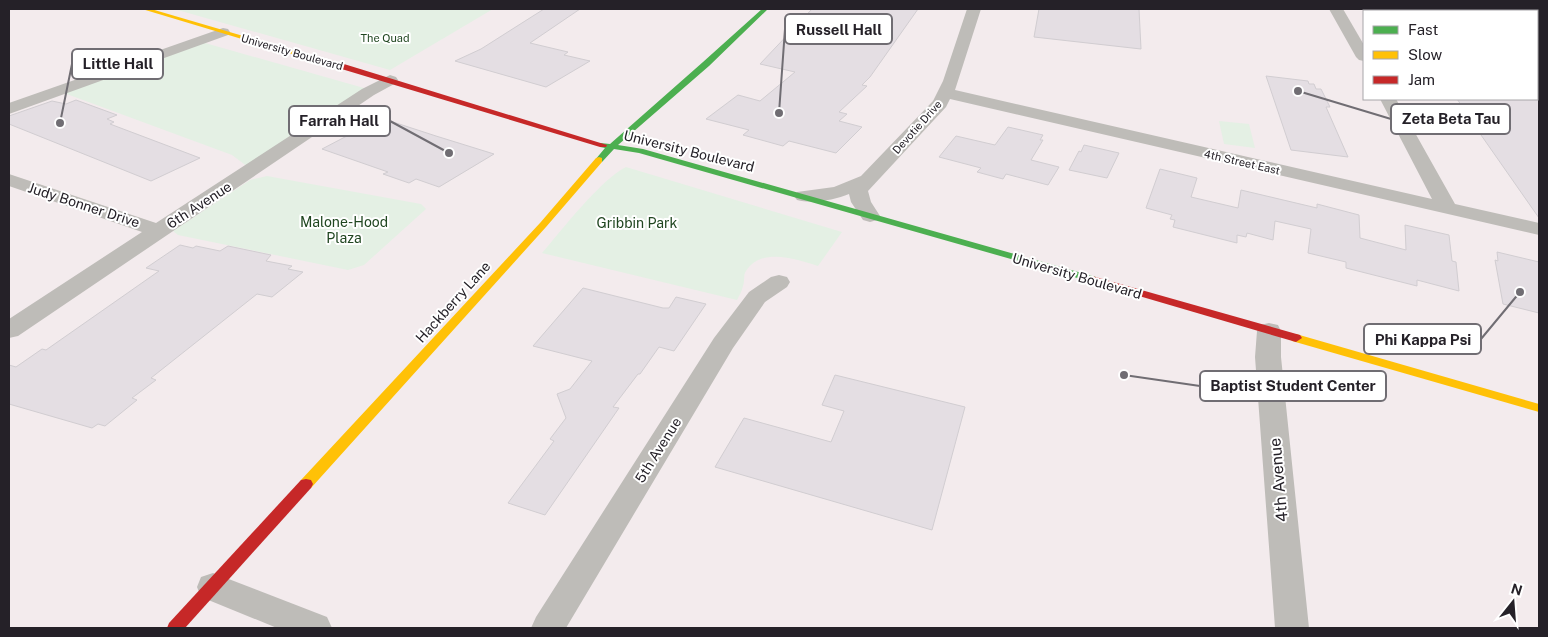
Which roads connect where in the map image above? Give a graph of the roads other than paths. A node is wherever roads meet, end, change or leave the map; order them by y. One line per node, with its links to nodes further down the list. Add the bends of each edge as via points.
1 (145, 9): 5 (main road, University Boulevard)
2 (765, 9): 11 (main road, Hackberry Lane)
3 (974, 9): 8 (street, Devotie Drive)
4 (1336, 9): 6 (street)
5 (223, 32): 7 (main road, University Boulevard); 10 (street)
6 (1363, 55)
7 (390, 80): 11 (main road, University Boulevard); 19 (street, 6th Avenue)
8 (946, 93): 14 (street, Devotie Drive); 16 (street, 4th Street East)
9 (1389, 100): 16 (street)
10 (9, 109)
11 (611, 147): 12 (main road, University Boulevard, via 631,161); 15 (main road, University Boulevard, via 640,151); 24 (main road, Hackberry Lane, via 543,226)
12 (640, 163)
13 (9, 180): 19 (street, Judy Bonner Drive)
14 (867, 180): 15 (street, Devotie Drive, via 838,192); 17 (street, via 858,190)
15 (804, 196): 17 (main road, University Boulevard)
16 (1448, 209): 18 (street, 4th Street East)
17 (870, 216): 22 (main road, University Boulevard)
18 (1539, 229)
19 (160, 231): 21 (street, 6th Avenue)
20 (779, 282): 27 (street, 5th Avenue, via 757,298 723,344)
21 (9, 330)
22 (1270, 343): 23 (main road, University Boulevard); 28 (street, 4th Avenue, via 1279,494)
23 (1539, 408)
24 (213, 587): 25 (main road, Hackberry Lane); 26 (street)
25 (175, 628)
26 (315, 628)
27 (548, 628)
28 (1292, 628)

